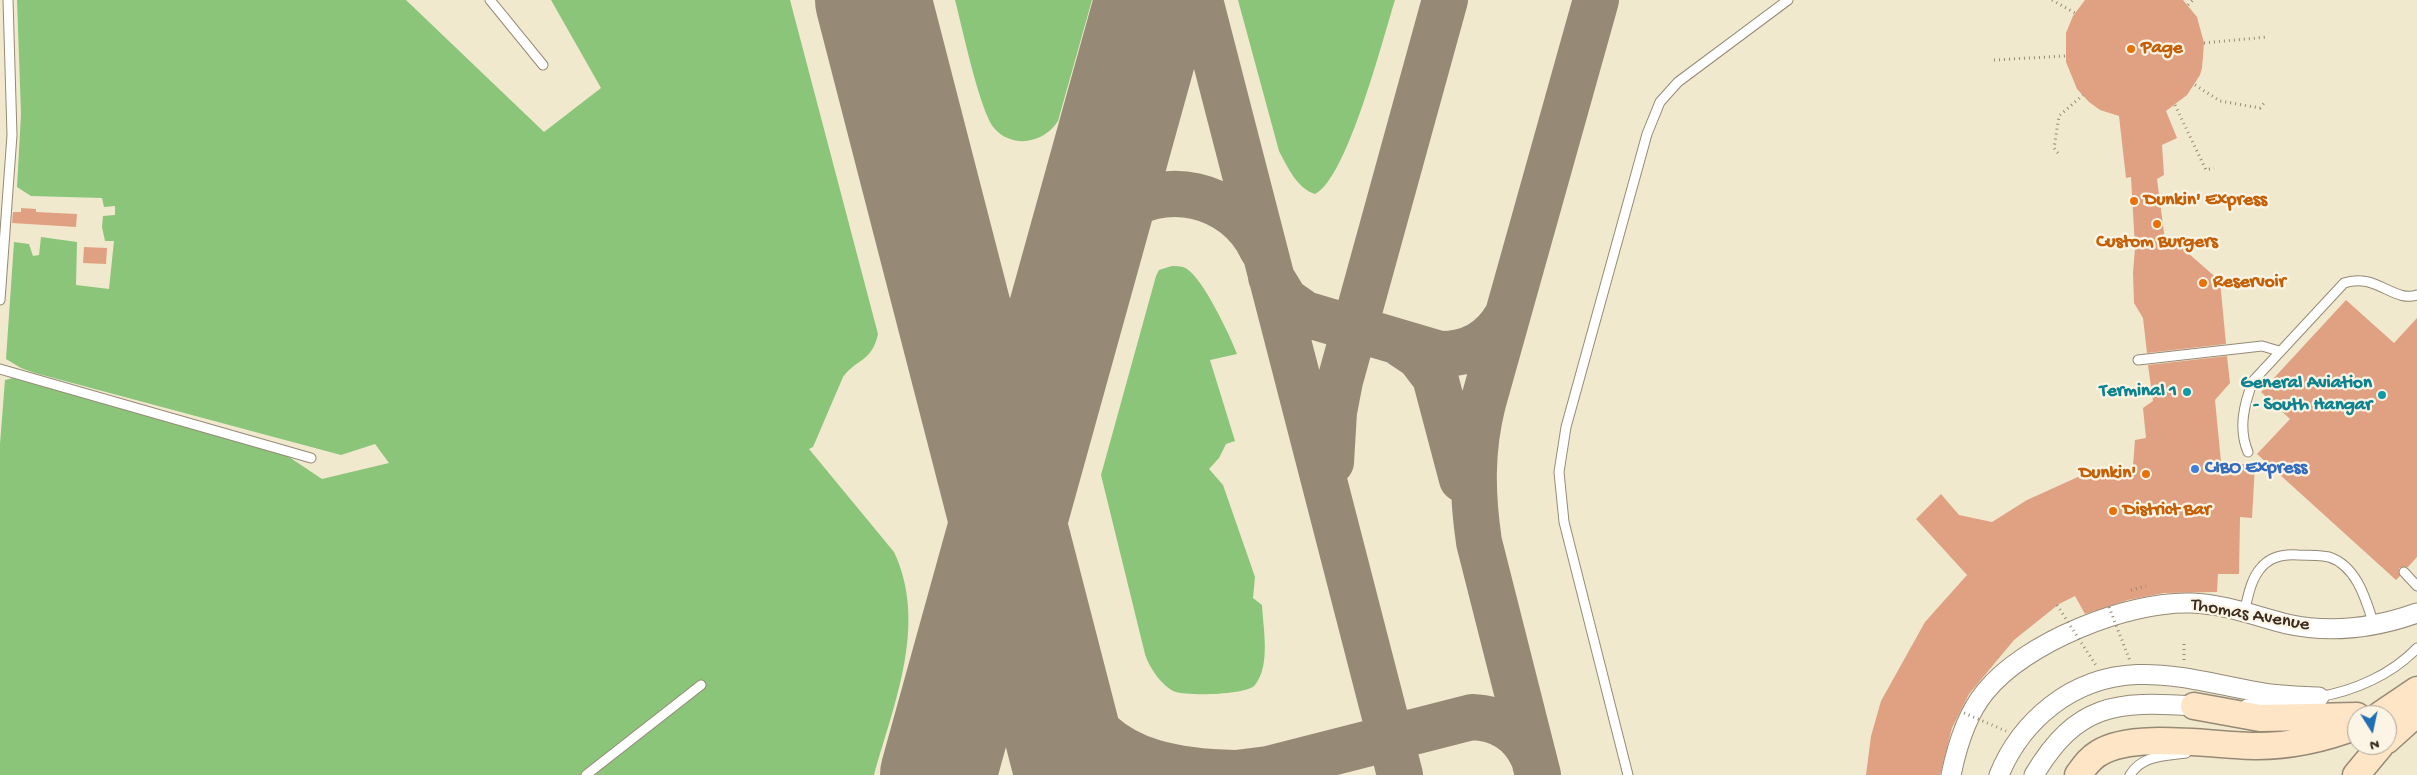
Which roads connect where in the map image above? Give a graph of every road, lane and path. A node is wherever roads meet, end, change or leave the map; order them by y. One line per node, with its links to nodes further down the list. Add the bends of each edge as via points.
1 (8, 0): 20 (lane, via 12,135)
2 (490, 0): 12 (lane)
3 (1788, 0): 54 (lane, via 1678,82 1660,102 1650,123 1566,427 1559,472 1564,522)
4 (2052, 0): 7 (path)
5 (2193, 0): 6 (path)
6 (2188, 5)
7 (2075, 13)
8 (2267, 38): 9 (path)
9 (2204, 43)
10 (2065, 56): 11 (path)
11 (1994, 60)
12 (543, 65)
13 (2194, 85): 15 (path, via 2220,101 2260,108)
14 (2083, 95): 17 (path, via 2059,116 2054,148)
15 (2265, 102)
16 (2175, 105): 18 (path, via 2206,170)
17 (2058, 153)
18 (2214, 168)
19 (2417, 295): 21 (lane, via 2396,294 2364,280 2344,283)
20 (0, 300)
21 (2279, 351): 22 (lane, via 2262,346); 24 (lane, via 2252,381 2247,395 2242,440)
22 (2138, 360)
23 (0, 368): 25 (lane)
24 (2248, 452)
25 (311, 458)
26 (2404, 572): 28 (lane)
27 (2146, 586): 29 (path)
28 (2417, 586)
29 (2131, 590)
30 (2057, 605): 38 (path, bridge)
31 (2109, 607): 37 (path, bridge)
32 (2244, 612): 34 (street, Thomas Avenue, via 2319,629); 34 (lane, via 2253,580 2265,563 2284,555 2322,556 2340,563 2353,576 2364,594); 55 (street, Thomas Avenue, via 2192,603 2143,609 2052,640 2004,672 1984,693 1968,719)
33 (2417, 613): 34 (street, Thomas Avenue)
34 (2374, 626)
35 (2184, 644): 39 (path)
36 (2417, 648): 42 (lane, via 2400,664 2376,678 2348,690)
37 (2130, 661)
38 (2097, 667)
39 (2184, 668)
40 (701, 685): 53 (lane)
41 (2417, 690): 43 (main road)
42 (2319, 697): 44 (lane, via 2274,704); 56 (street, via 2261,693 2159,674 2114,677 2080,688 2048,709 2019,740)
43 (2395, 705)
44 (2194, 706): 47 (main road, via 2260,718); 57 (street, via 2136,704 2097,713 2078,722 2063,735)
45 (1964, 713): 49 (path, bridge)
46 (2417, 713): 50 (main road)
47 (2347, 716)
48 (2347, 729): 51 (main road, via 2272,746)
49 (2006, 731)
50 (2397, 731)
51 (2241, 746): 58 (main road, via 2129,744 2099,753); 59 (lane, via 2155,757 2142,761)
52 (2373, 755): 60 (main road)
53 (586, 775)
54 (1628, 775)
55 (1951, 775)
56 (1999, 775)
57 (2034, 775)
58 (2078, 775)
59 (2130, 775)
60 (2356, 775)

